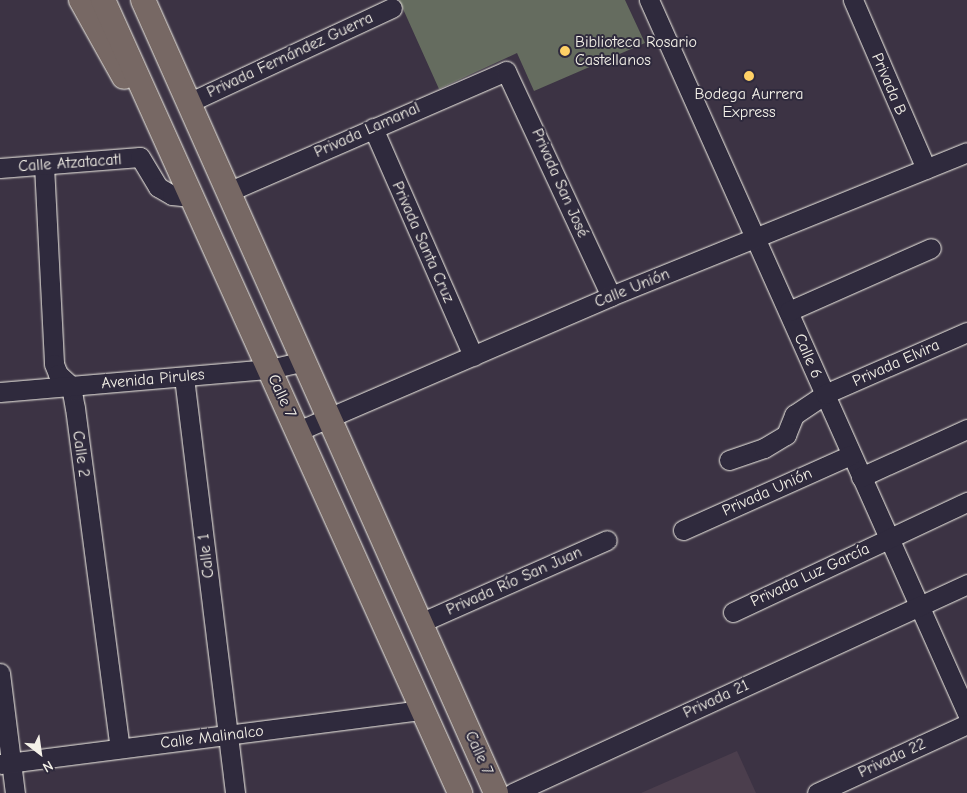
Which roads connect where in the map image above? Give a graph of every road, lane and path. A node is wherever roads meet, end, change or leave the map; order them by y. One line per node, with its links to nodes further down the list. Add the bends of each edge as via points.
1 (81, 0): 9 (main road, via 113,61)
2 (103, 0): 9 (main road, Calle 7)
3 (143, 0): 8 (main road, Calle 7)
4 (648, 0): 17 (street, Calle 6)
5 (853, 0): 14 (street, Privada B)
6 (392, 8): 8 (street, Privada Fernández Guerra)
7 (506, 71): 10 (street, Privada Lamanal); 19 (street, Privada San José)
8 (188, 103): 15 (main road, Calle 7)
9 (154, 113): 16 (main road, Calle 7)
10 (373, 128): 15 (street, Privada Lamanal); 22 (street, Privada Santa Cruz)
11 (967, 152): 14 (street, Calle Unión)
12 (44, 164): 13 (street, Calle Atzatacatl); 16 (street, Calle Atzatacatl, via 140,157 158,187 172,195); 26 (street, Calle 2, via 54,364 58,374)
13 (0, 168)
14 (926, 169): 17 (street, Calle Unión)
15 (228, 192): 23 (main road, Calle 7)
16 (191, 197): 24 (main road, Calle 7)
17 (754, 239): 19 (street, Calle Unión); 20 (street, Calle 6)
18 (931, 248): 20 (street)
19 (611, 296): 22 (street, Calle Unión)
20 (789, 311): 28 (street, Calle 6)
21 (967, 332): 28 (street, Privada Elvira)
22 (473, 356): 29 (street, Calle Unión)
23 (304, 361): 24 (street, Avenida Pirules); 29 (main road, Calle 7)
24 (270, 369): 25 (street, Avenida Pirules); 31 (main road, Calle 7)
25 (184, 376): 26 (street, Avenida Pirules); 48 (street, Calle 1)
26 (70, 386): 27 (street, Avenida Pirules); 49 (street, Calle 2)
27 (0, 392)
28 (824, 394): 32 (street, Calle 6); 33 (street, Privada Elvira, via 794,415 786,435 764,448)
29 (328, 416): 31 (street, Calle Unión); 42 (main road, Calle 7)
30 (967, 429): 34 (street)
31 (298, 431): 45 (main road, Calle 7)
32 (851, 455): 34 (street, Calle 6); 36 (street, Privada Unión)
33 (728, 460)
34 (861, 477): 37 (street, Calle 6)
35 (967, 502): 37 (street, Privada Luz García)
36 (683, 530)
37 (887, 538): 40 (street, Calle 6); 41 (street, Privada Luz García)
38 (607, 540): 42 (street, Privada Río San Juan)
39 (967, 584): 40 (street, Privada 21)
40 (918, 605): 44 (street, Calle 6); 55 (street, Privada 21)
41 (733, 612)
42 (422, 622): 54 (main road, Calle 7)
43 (0, 674): 50 (street)
44 (962, 686): 46 (street, Calle 6)
45 (423, 710): 48 (street, Calle Malinalco); 53 (main road, Calle 7)
46 (967, 713)
47 (967, 724): 56 (street, Privada 22)
48 (228, 735): 49 (street, Calle Malinalco); 52 (street, Calle 1)
49 (120, 748): 50 (street, Calle Malinalco)
50 (5, 763): 51 (street)
51 (15, 793)
52 (235, 793)
53 (460, 793)
54 (496, 793)
55 (513, 793)
56 (817, 793)

